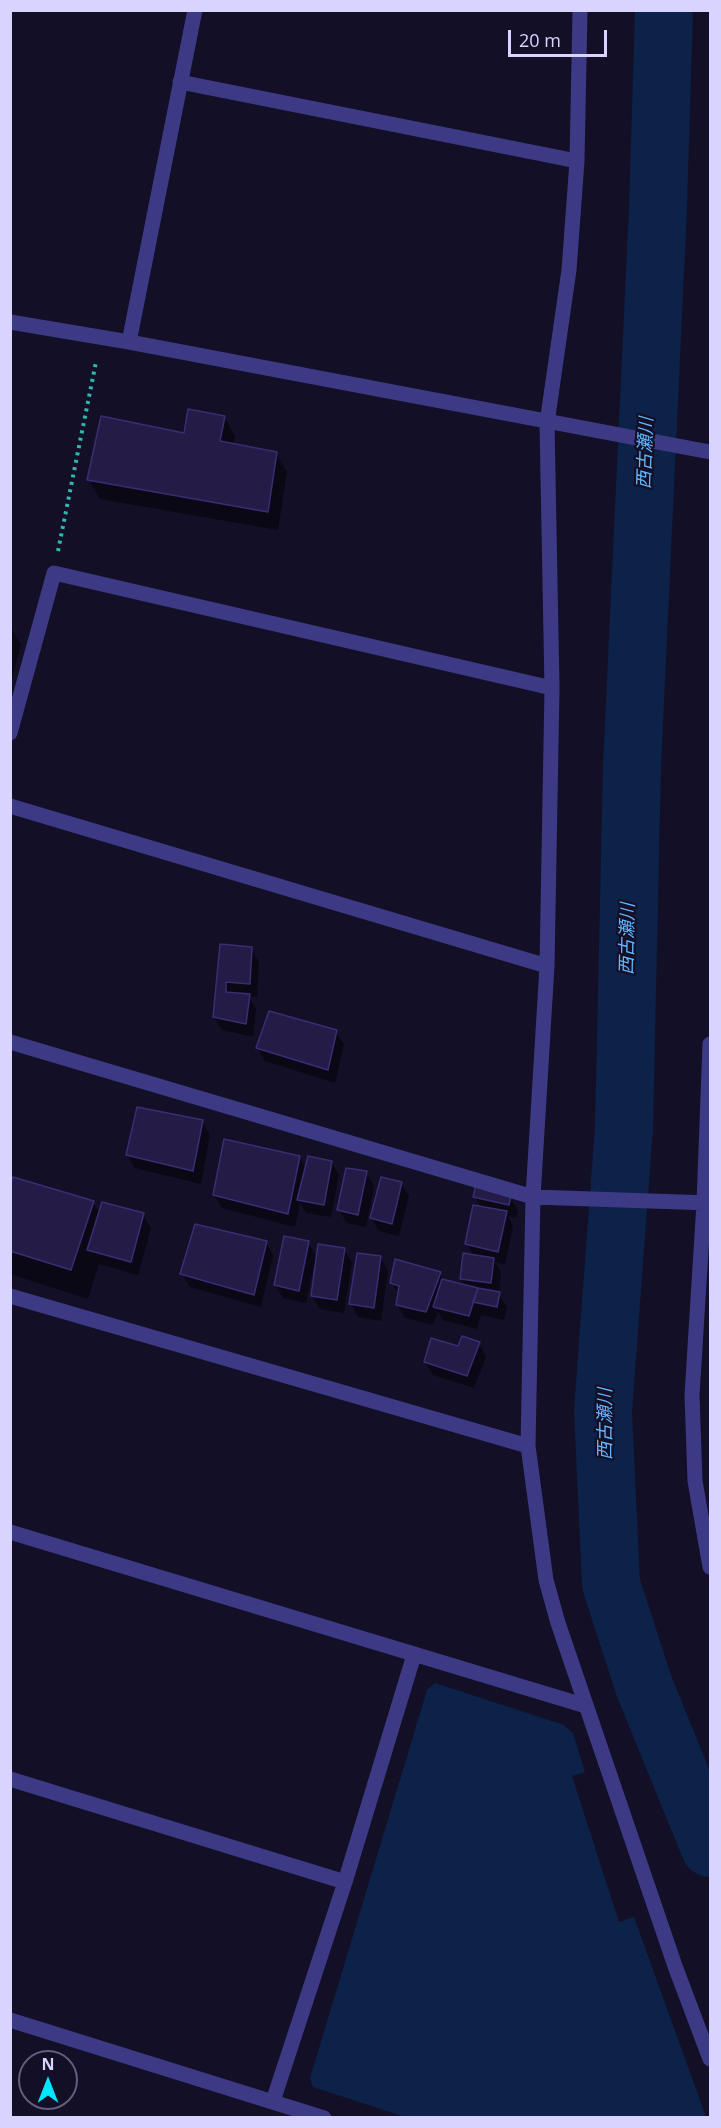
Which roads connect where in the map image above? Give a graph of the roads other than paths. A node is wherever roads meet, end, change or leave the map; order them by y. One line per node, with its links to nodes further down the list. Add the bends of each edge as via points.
1 (195, 10): 3 (street)
2 (580, 10): 4 (street)
3 (180, 82): 4 (street); 6 (street)
4 (577, 161): 7 (street, via 569,270)
5 (10, 322): 6 (street)
6 (129, 342): 7 (street)
7 (547, 423): 8 (street); 9 (street)
8 (711, 453)
9 (552, 688): 10 (street, via 54,573); 12 (street)
10 (10, 734)
11 (10, 806): 12 (street)
12 (547, 966): 15 (street)
13 (10, 1042): 15 (street)
14 (711, 1044): 16 (street)
15 (533, 1197): 16 (street); 18 (street)
16 (707, 1203): 20 (street, via 692,1395 695,1481)
17 (10, 1296): 18 (street)
18 (528, 1446): 22 (street, via 546,1580)
19 (10, 1532): 21 (street)
20 (711, 1567)
21 (414, 1654): 22 (street); 24 (street)
22 (586, 1706): 26 (street)
23 (10, 1779): 24 (street)
24 (345, 1882): 27 (street)
25 (10, 2020): 27 (street)
26 (711, 2060)
27 (273, 2101): 28 (street)
28 (324, 2118)

